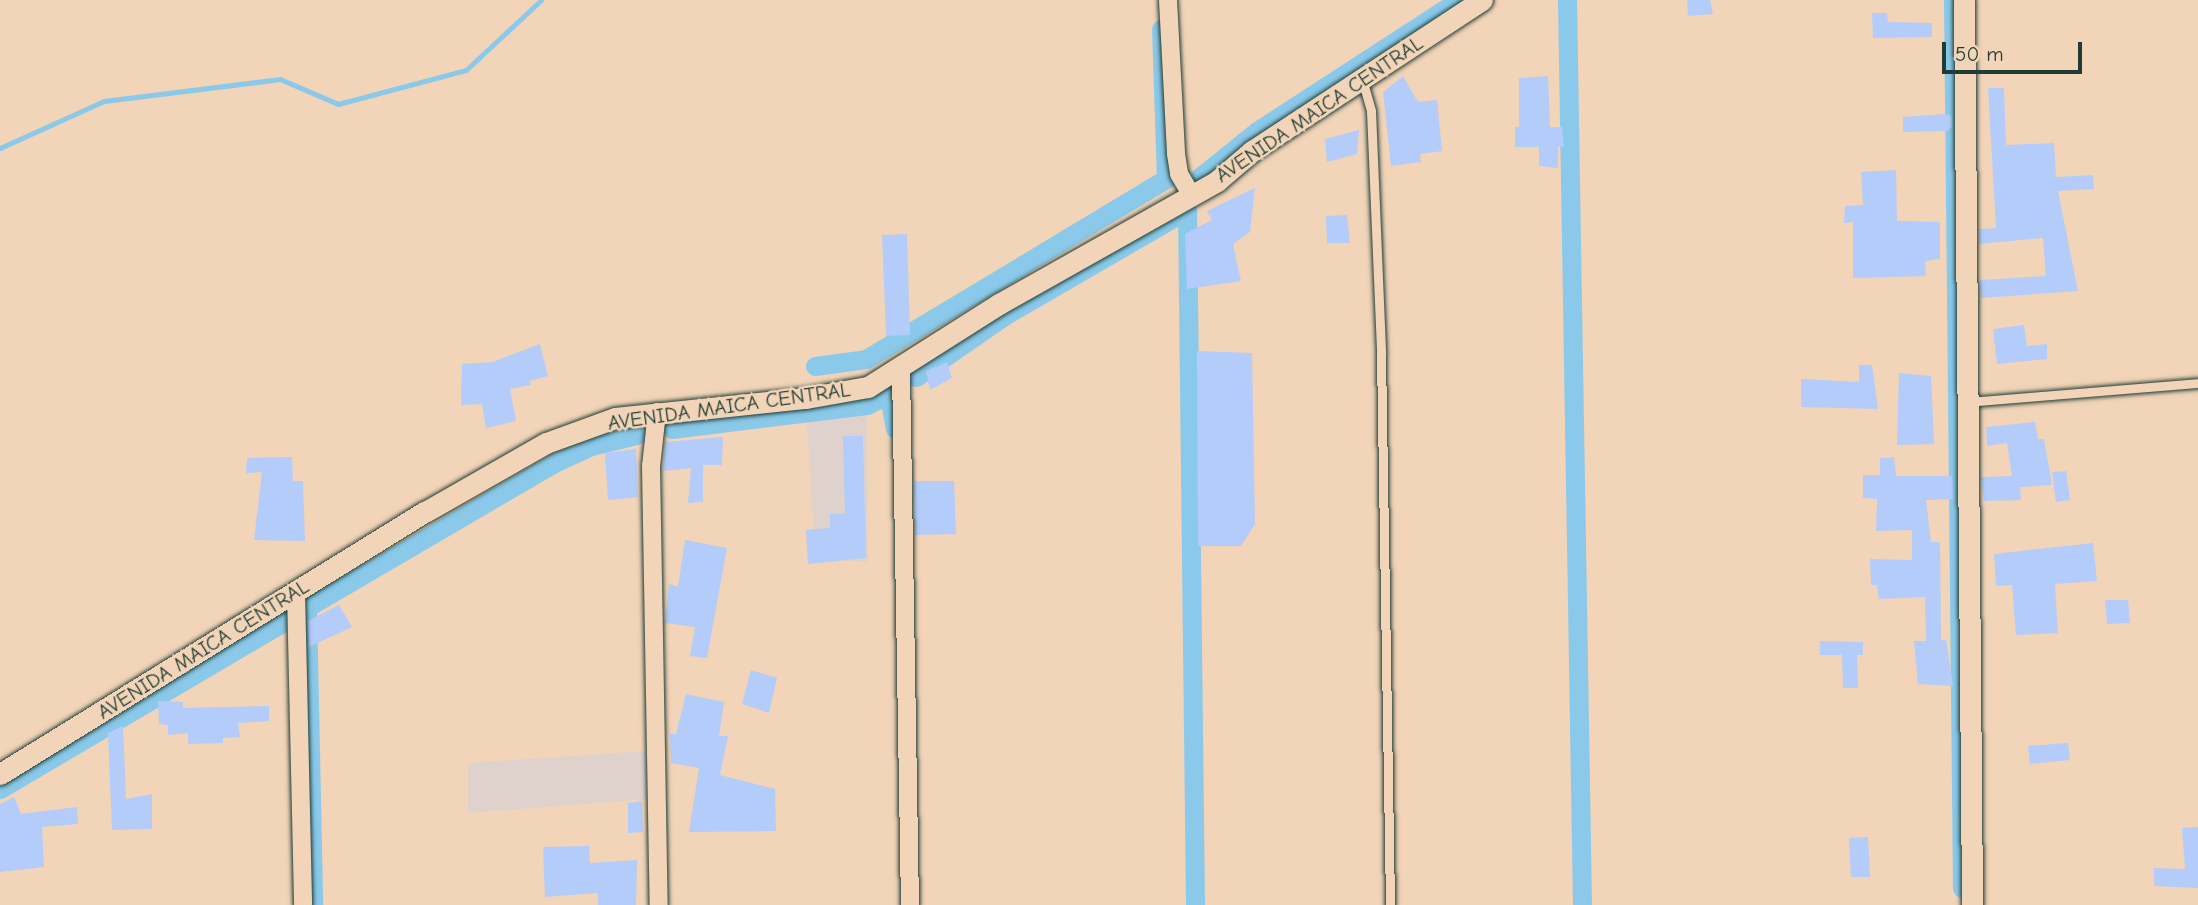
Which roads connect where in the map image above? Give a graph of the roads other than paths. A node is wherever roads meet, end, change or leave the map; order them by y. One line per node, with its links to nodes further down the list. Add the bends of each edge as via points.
1 (1167, 0): 5 (street, via 1176,154)
2 (1482, 0): 4 (street, AVENIDA MAICA CENTRAL)
3 (1964, 0): 8 (street)
4 (1361, 77): 5 (street, AVENIDA MAICA CENTRAL, via 1252,151 1217,181); 15 (lane, via 1371,111 1381,354)
5 (1190, 192): 6 (street, AVENIDA MAICA CENTRAL, via 999,304)
6 (901, 369): 9 (street, AVENIDA MAICA CENTRAL, via 868,387 840,393); 14 (street)
7 (2198, 383): 8 (lane)
8 (1966, 402): 16 (street)
9 (657, 412): 10 (street, AVENIDA MAICA CENTRAL, via 615,418 546,443); 13 (street, via 651,466)
10 (296, 592): 11 (street, AVENIDA MAICA CENTRAL); 12 (street)
11 (0, 774)
12 (303, 905)
13 (659, 905)
14 (910, 905)
15 (1390, 905)
16 (1972, 905)

